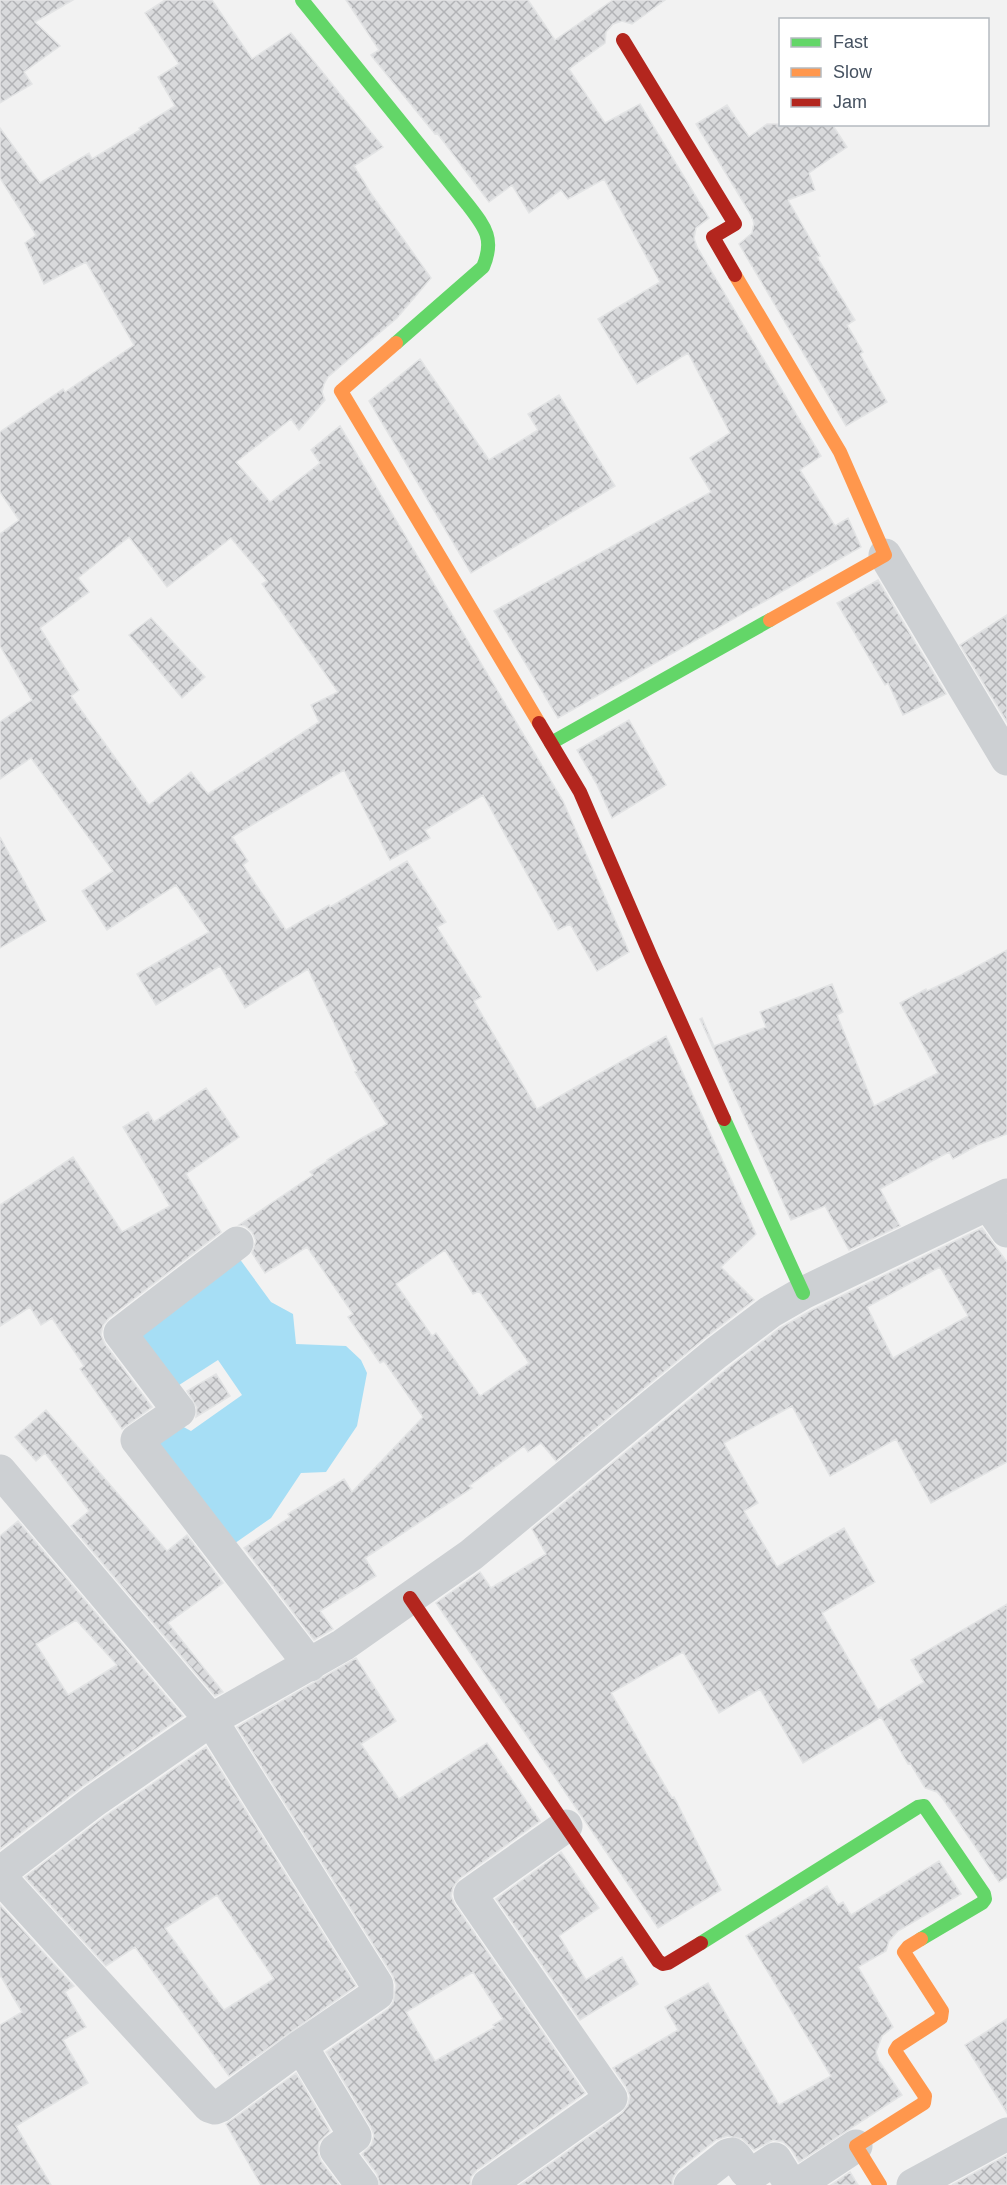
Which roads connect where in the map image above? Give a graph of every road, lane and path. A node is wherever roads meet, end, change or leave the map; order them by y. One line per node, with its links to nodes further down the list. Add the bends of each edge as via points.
1 (302, 0): 4 (street, via 468,205 490,241 483,267 341,391)
2 (623, 40): 3 (street, via 735,224 713,237 840,452)
3 (885, 555): 4 (street); 5 (street)
4 (551, 743): 9 (street, via 580,792)
5 (1007, 759)
6 (998, 1200): 7 (street); 9 (street)
7 (1007, 1231)
8 (237, 1243): 12 (street, via 120,1333 179,1411 137,1440)
9 (803, 1293): 11 (street, via 725,1346 471,1555)
10 (0, 1471): 13 (street)
11 (410, 1598): 12 (street); 14 (street)
12 (310, 1665): 13 (street)
13 (211, 1720): 15 (street, via 94,1801); 16 (street, via 379,1989 377,1995)
14 (566, 1826): 18 (street, via 663,1964 918,1807 928,1810 985,1899 904,1952 942,2011 941,2018 896,2051 926,2100); 20 (street, via 471,1894 611,2098)
15 (0, 1875): 16 (street, via 209,2106 220,2106)
16 (301, 2046): 19 (street, via 356,2136 336,2150)
17 (1007, 2134): 25 (street)
18 (856, 2146): 23 (street); 24 (street)
19 (362, 2185)
20 (488, 2185)
21 (690, 2185): 22 (street, via 732,2154 751,2175 775,2159)
22 (790, 2185)
23 (798, 2185)
24 (880, 2185)
25 (913, 2185)

